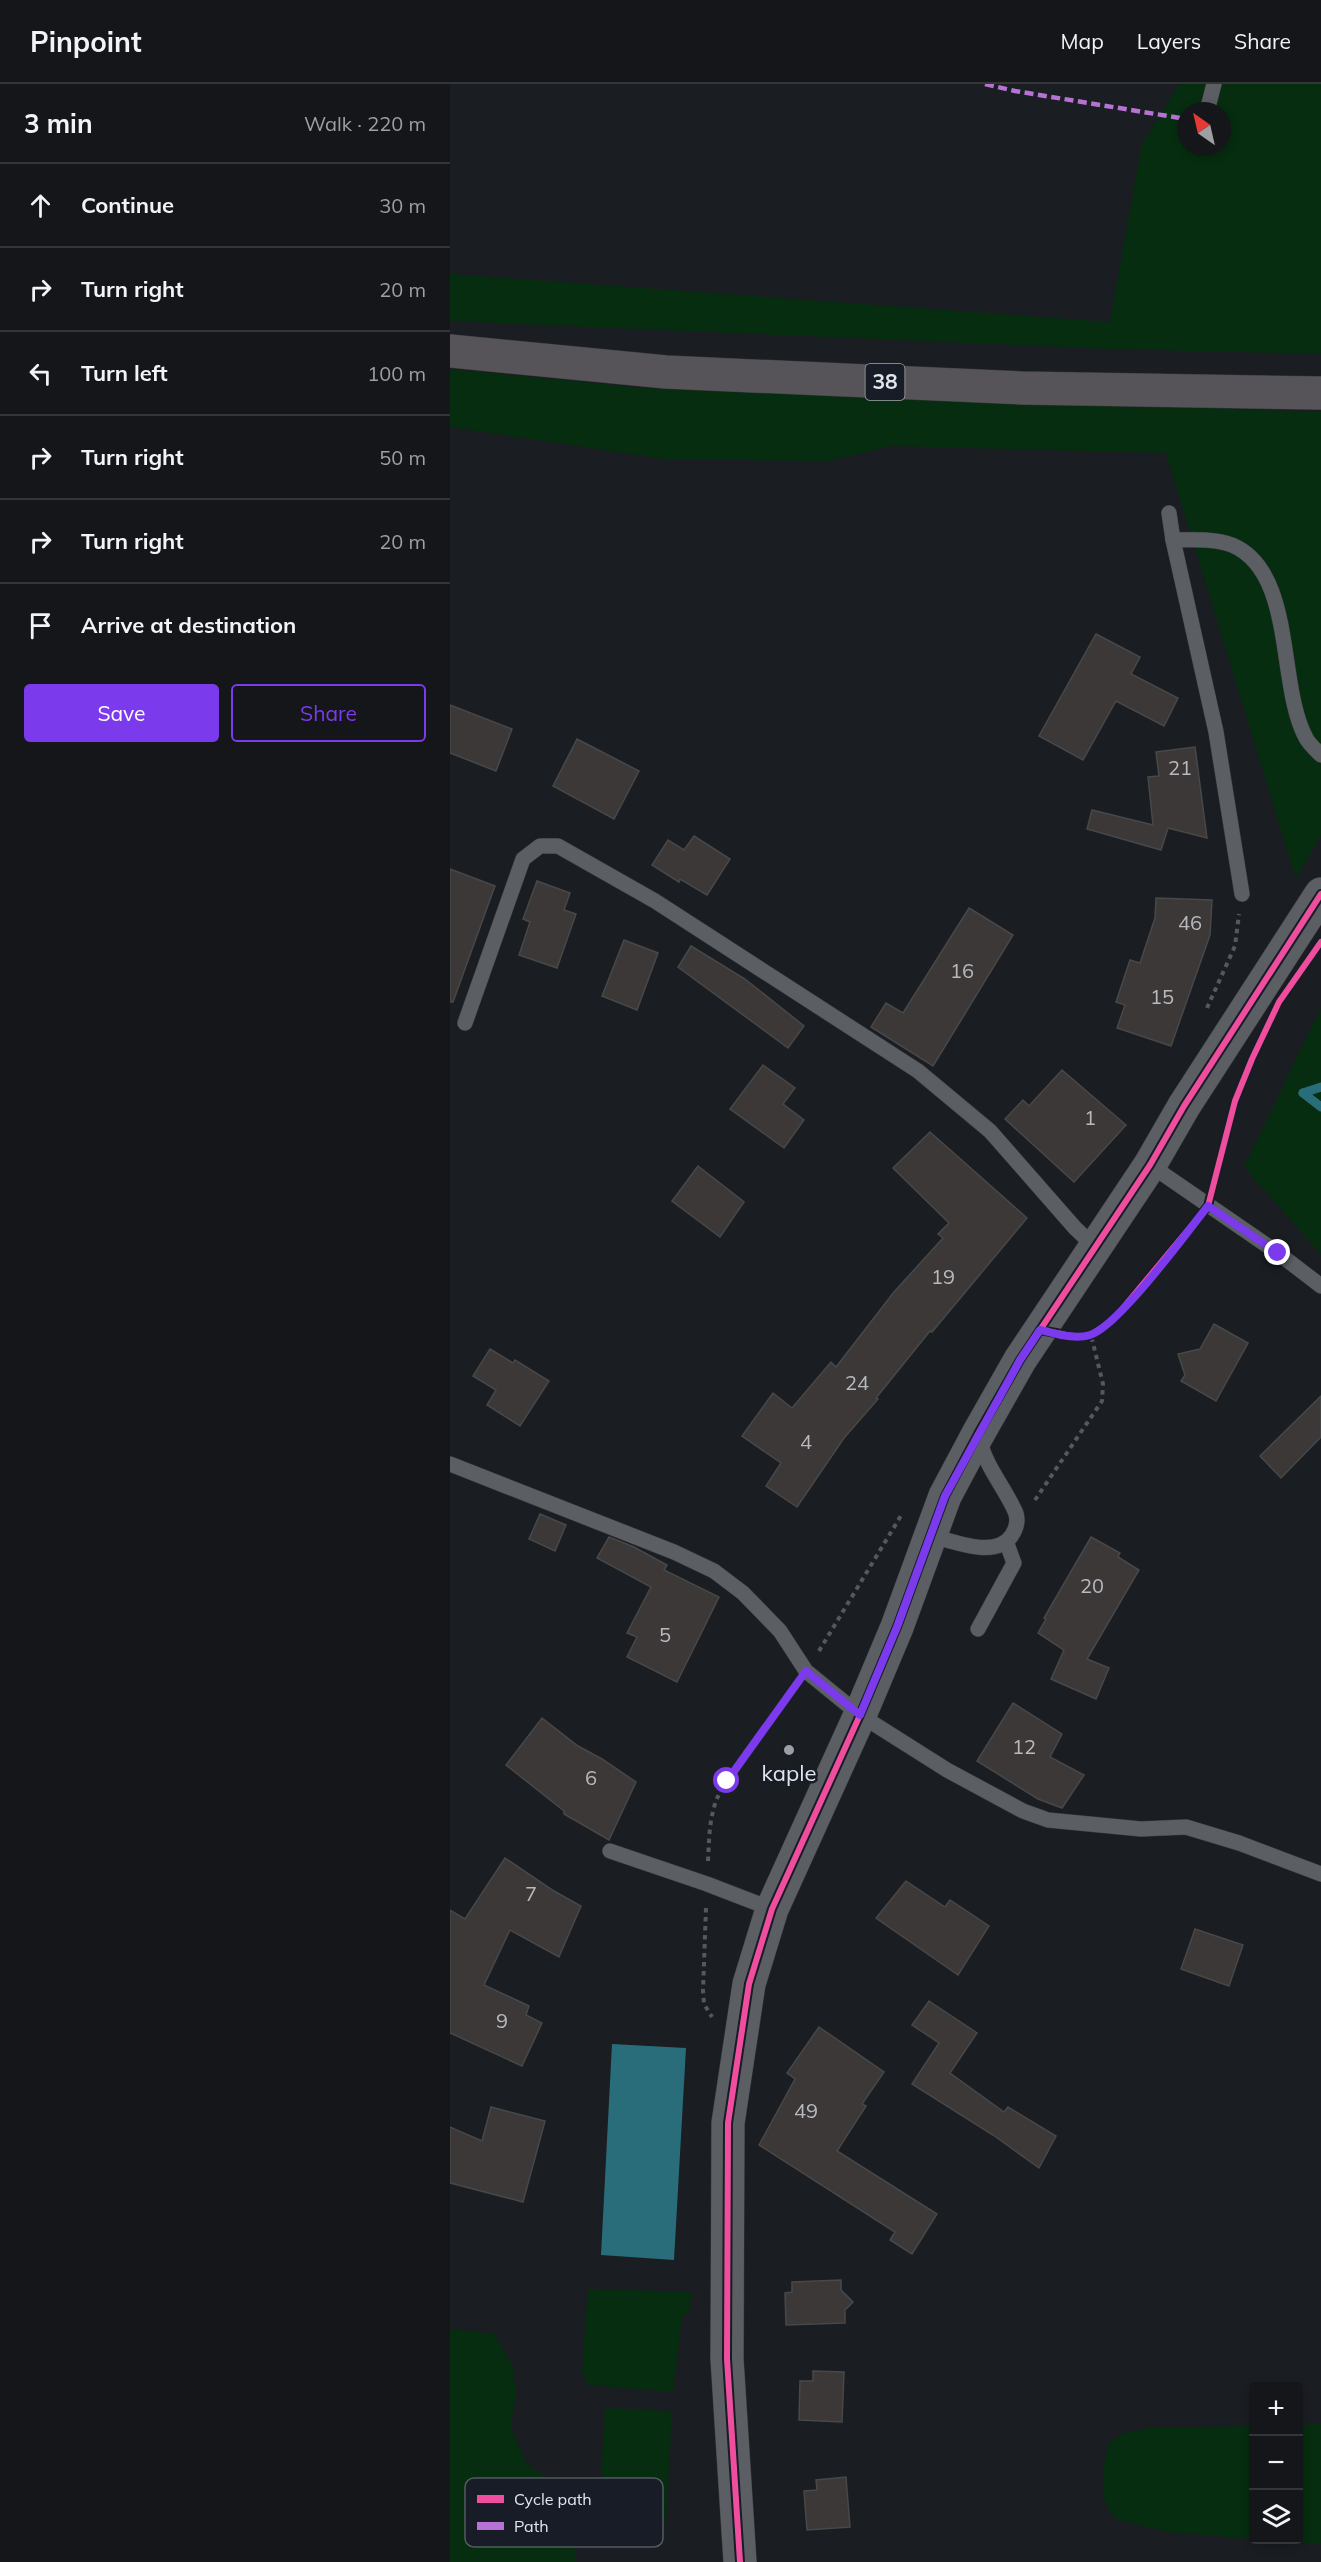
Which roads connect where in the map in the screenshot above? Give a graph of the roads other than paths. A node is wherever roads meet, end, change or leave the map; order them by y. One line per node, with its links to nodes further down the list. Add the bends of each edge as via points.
1 (1214, 84): 2 (lane)
2 (1209, 102)
3 (450, 351): 4 (main road, 38, via 678,373 1022,388)
4 (1321, 393)
5 (1169, 513): 6 (lane)
6 (1173, 540): 7 (lane, via 1213,540 1234,546 1258,564 1270,586 1280,621 1295,710 1306,739); 8 (lane, via 1216,732)
7 (1321, 755)
8 (1242, 894)
9 (1321, 894): 11 (street)
10 (465, 1023): 12 (lane, via 523,859 540,846 558,846 655,901 918,1071 990,1131)
11 (1150, 1165): 12 (street); 13 (lane)
12 (1095, 1247): 14 (street)
13 (1321, 1286)
14 (978, 1434): 16 (street); 17 (lane, via 988,1466 1016,1511 1017,1527)
15 (450, 1464): 19 (lane, via 714,1571 743,1593 780,1631 806,1671)
16 (929, 1534): 17 (lane, via 993,1548); 19 (street, via 897,1627)
17 (1007, 1544): 18 (lane, via 1014,1563)
18 (978, 1629)
19 (860, 1715): 21 (lane, via 947,1770 1023,1811 1048,1820 1141,1829 1186,1827); 22 (street)
20 (610, 1851): 22 (lane)
21 (1321, 1874)
22 (772, 1909): 23 (street, via 749,1984 728,2123 727,2359)
23 (740, 2562)

